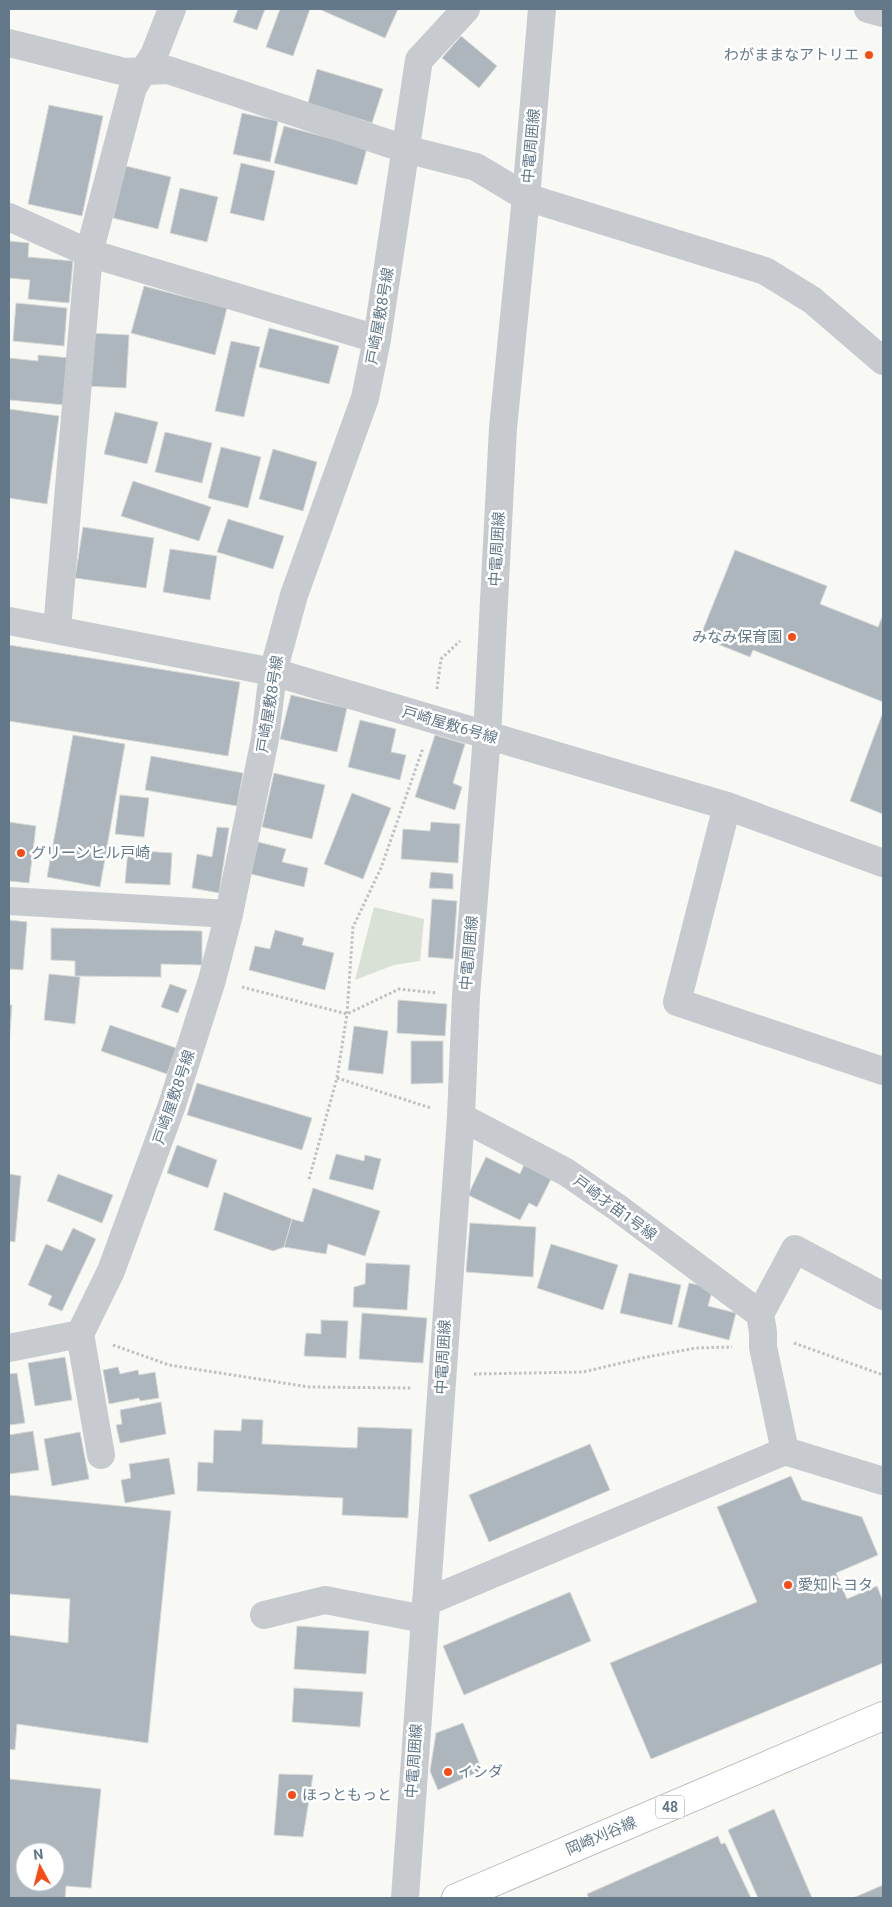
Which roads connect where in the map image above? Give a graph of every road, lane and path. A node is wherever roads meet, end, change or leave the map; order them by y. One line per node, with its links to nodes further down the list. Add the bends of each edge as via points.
1 (172, 9): 7 (street, via 154,55)
2 (466, 9): 8 (street, 戸崎屋敷8号線, via 419,60)
3 (542, 9): 9 (street, 中電周囲線)
4 (868, 9): 5 (street)
5 (883, 13)
6 (9, 44): 7 (street, via 125,72)
7 (142, 71): 8 (street, via 168,70); 11 (street, via 133,87)
8 (405, 149): 9 (street, via 476,167); 12 (street, 戸崎屋敷8号線)
9 (526, 197): 13 (street, via 765,271 812,300); 14 (street, 中電周囲線, via 504,428)
10 (9, 217): 11 (street)
11 (89, 253): 12 (street); 16 (street)
12 (377, 339): 17 (street, 戸崎屋敷8号線, via 365,398 294,595)
13 (883, 361)
14 (494, 610): 18 (path, via 441,659); 19 (street, 中電周囲線)
15 (9, 621): 16 (street, 戸崎屋敷6号線)
16 (58, 630): 17 (street, 戸崎屋敷6号線)
17 (273, 672): 18 (street, 戸崎屋敷6号線); 23 (street, 戸崎屋敷8号線, via 265,739)
18 (432, 720): 19 (street, 戸崎屋敷6号線); 26 (path, via 381,868 352,926)
19 (487, 736): 20 (street, 戸崎屋敷6号線); 25 (street, 中電周囲線)
20 (727, 806): 21 (street, 戸崎屋敷6号線); 27 (street, via 677,1002)
21 (883, 863)
22 (9, 902): 23 (street)
23 (229, 914): 24 (street, 戸崎屋敷8号線)
24 (212, 980): 26 (path); 33 (street, 戸崎屋敷8号線, via 172,1104 115,1262)
25 (466, 996): 26 (path, via 399,989); 29 (street, 中電周囲線)
26 (347, 1014): 28 (path)
27 (883, 1072)
28 (337, 1078): 29 (path); 30 (path)
29 (461, 1117): 32 (street, 戸崎才苗1号線, via 566,1172 618,1208); 36 (street, 中電周囲線)
30 (309, 1179)
31 (883, 1296): 32 (street, via 795,1249)
32 (762, 1331): 35 (path); 36 (path, via 583,1372); 37 (street)
33 (80, 1334): 34 (street); 36 (path, via 169,1365 300,1385); 38 (street)
34 (9, 1348)
35 (883, 1375)
36 (442, 1382): 40 (street, 中電周囲線)
37 (785, 1450): 39 (street); 40 (street)
38 (101, 1455)
39 (883, 1481)
40 (425, 1610): 41 (street, via 325,1600); 43 (street, 中電周囲線)
41 (264, 1615)
42 (883, 1716): 44 (main road, 岡崎刈谷線 / 48)
43 (405, 1898)
44 (456, 1898)

